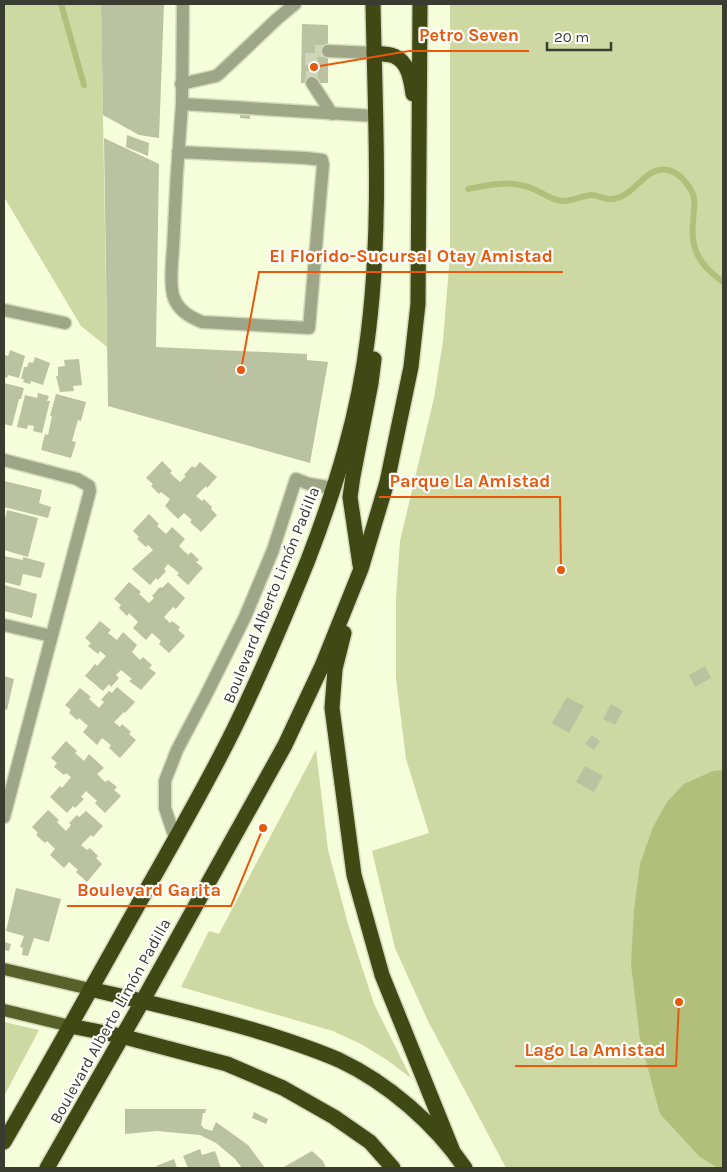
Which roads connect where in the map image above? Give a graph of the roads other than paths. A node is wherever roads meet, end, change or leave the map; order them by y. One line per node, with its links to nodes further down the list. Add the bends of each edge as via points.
1 (183, 4): 8 (street)
2 (295, 4): 8 (street, via 216,76)
3 (373, 4): 6 (highway, Boulevard Alberto Limón Padilla)
4 (420, 4): 12 (highway, Boulevard Alberto Limón Padilla)
5 (328, 51): 6 (street)
6 (374, 53): 11 (highway, Boulevard Alberto Limón Padilla); 12 (highway, via 394,56 403,63 409,74)
7 (312, 83): 10 (street)
8 (181, 84): 9 (street)
9 (182, 104): 10 (street); 13 (street)
10 (332, 114): 11 (street)
11 (375, 116): 14 (highway, Boulevard Alberto Limón Padilla)
12 (420, 127): 19 (highway, Boulevard Alberto Limón Padilla, via 418,304 411,367 387,482)
13 (178, 152): 13 (street, via 322,160 310,328 202,322 178,307 173,297 172,262)
14 (372, 287): 18 (highway, Boulevard Alberto Limón Padilla, via 368,335 353,422); 19 (highway, via 376,328 371,383 350,497)
15 (4, 310): 16 (street)
16 (65, 323)
17 (4, 460): 22 (street, via 77,479 89,486)
18 (334, 488): 25 (highway, Boulevard Alberto Limón Padilla, via 268,657 233,732); 25 (street, via 296,479 273,550 245,616 165,780 165,808)
19 (361, 569): 20 (highway, Boulevard Alberto Limón Padilla)
20 (352, 593): 28 (highway, Boulevard Alberto Limón Padilla, via 285,744); 34 (highway, via 336,669 332,708 354,875 382,975)
21 (4, 624): 22 (street)
22 (51, 636): 23 (street)
23 (6, 802): 24 (street)
24 (4, 817)
25 (175, 838): 27 (highway, Boulevard Alberto Limón Padilla)
26 (4, 969): 27 (main road)
27 (90, 989): 28 (highway); 30 (highway, Boulevard Alberto Limón Padilla)
28 (142, 1002): 31 (highway, Boulevard Alberto Limón Padilla); 34 (highway, via 222,1020 340,1060 401,1100)
29 (4, 1010): 30 (main road)
30 (70, 1026): 31 (highway); 32 (highway, Boulevard Alberto Limón Padilla)
31 (121, 1036): 35 (highway, Boulevard Alberto Limón Padilla); 36 (highway, via 227,1064 283,1088 370,1142)
32 (8, 1122): 33 (highway, Boulevard Alberto Limón Padilla)
33 (4, 1142)
34 (452, 1149): 37 (highway)
35 (47, 1168)
36 (392, 1168)
37 (465, 1168)

